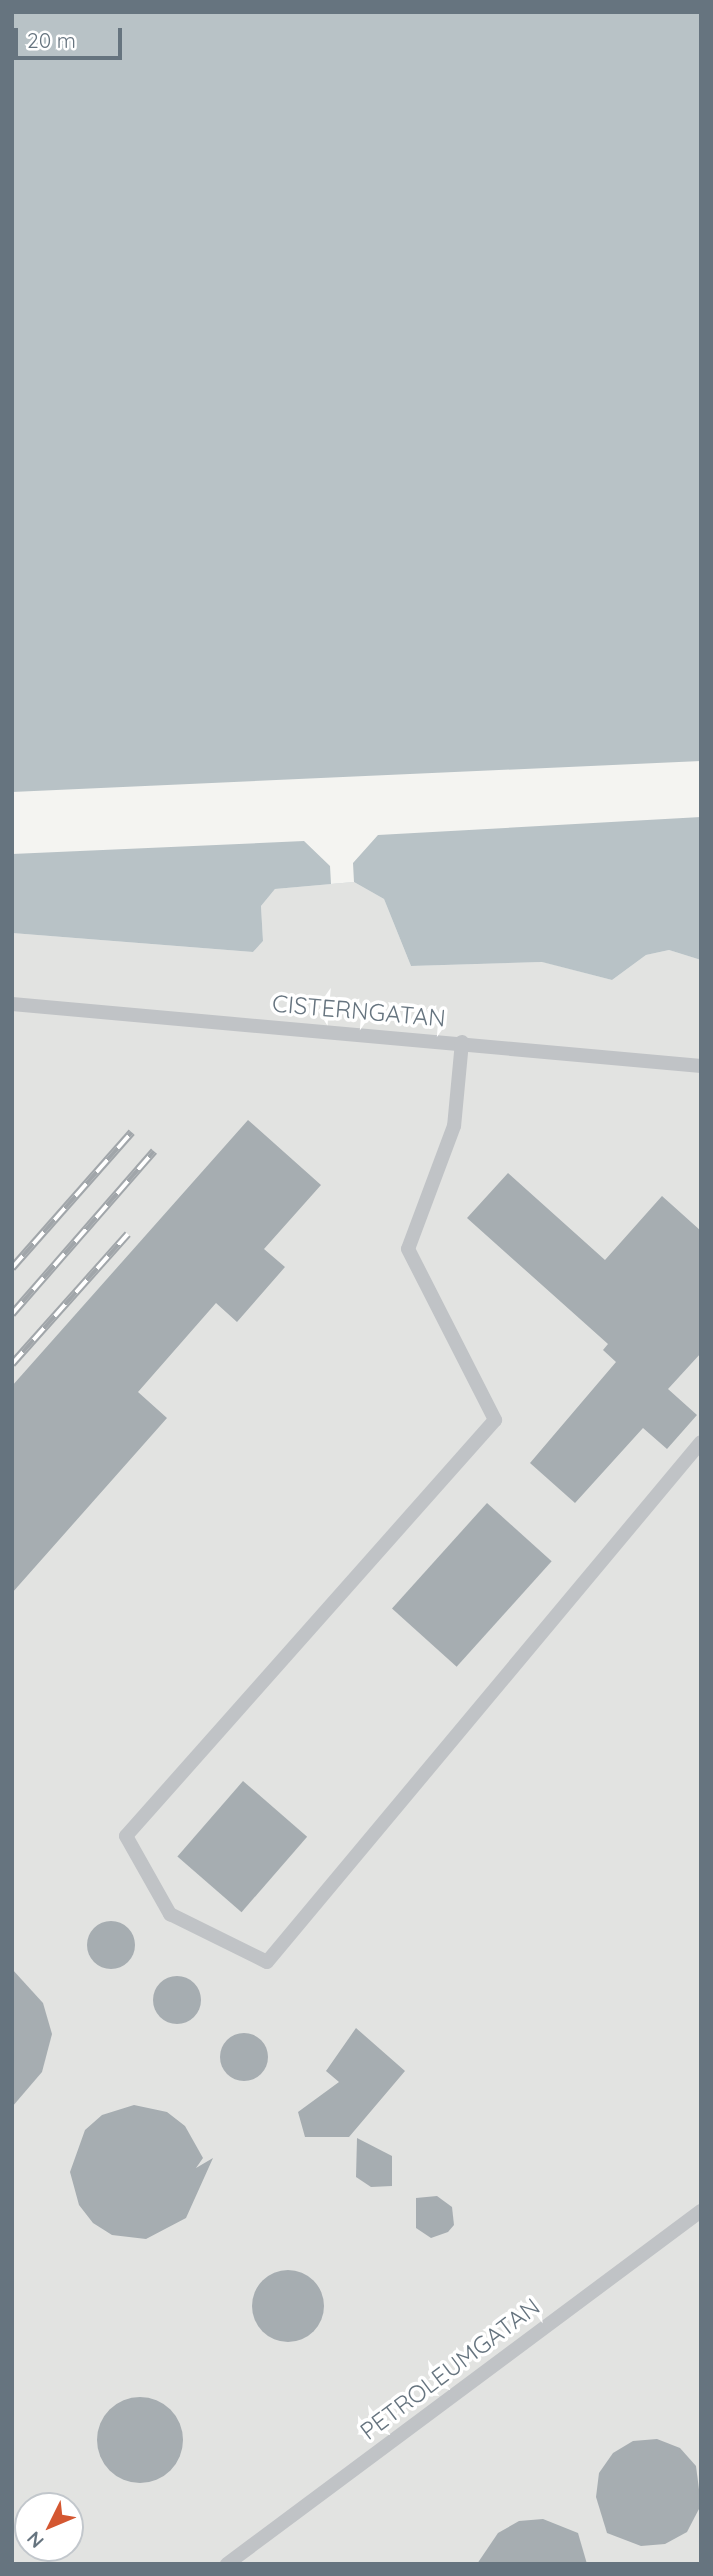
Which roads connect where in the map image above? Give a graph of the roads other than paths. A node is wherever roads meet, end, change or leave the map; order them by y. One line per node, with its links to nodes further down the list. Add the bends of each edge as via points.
1 (12, 1004): 2 (lane, CISTERNGATAN)
2 (462, 1042): 3 (lane, CISTERNGATAN); 4 (lane, via 454,1126 408,1249 495,1420 126,1836 170,1914 267,1962)
3 (701, 1066)
4 (701, 1442)
5 (701, 2211): 6 (lane, PETROLEUMGATAN)
6 (227, 2564)

